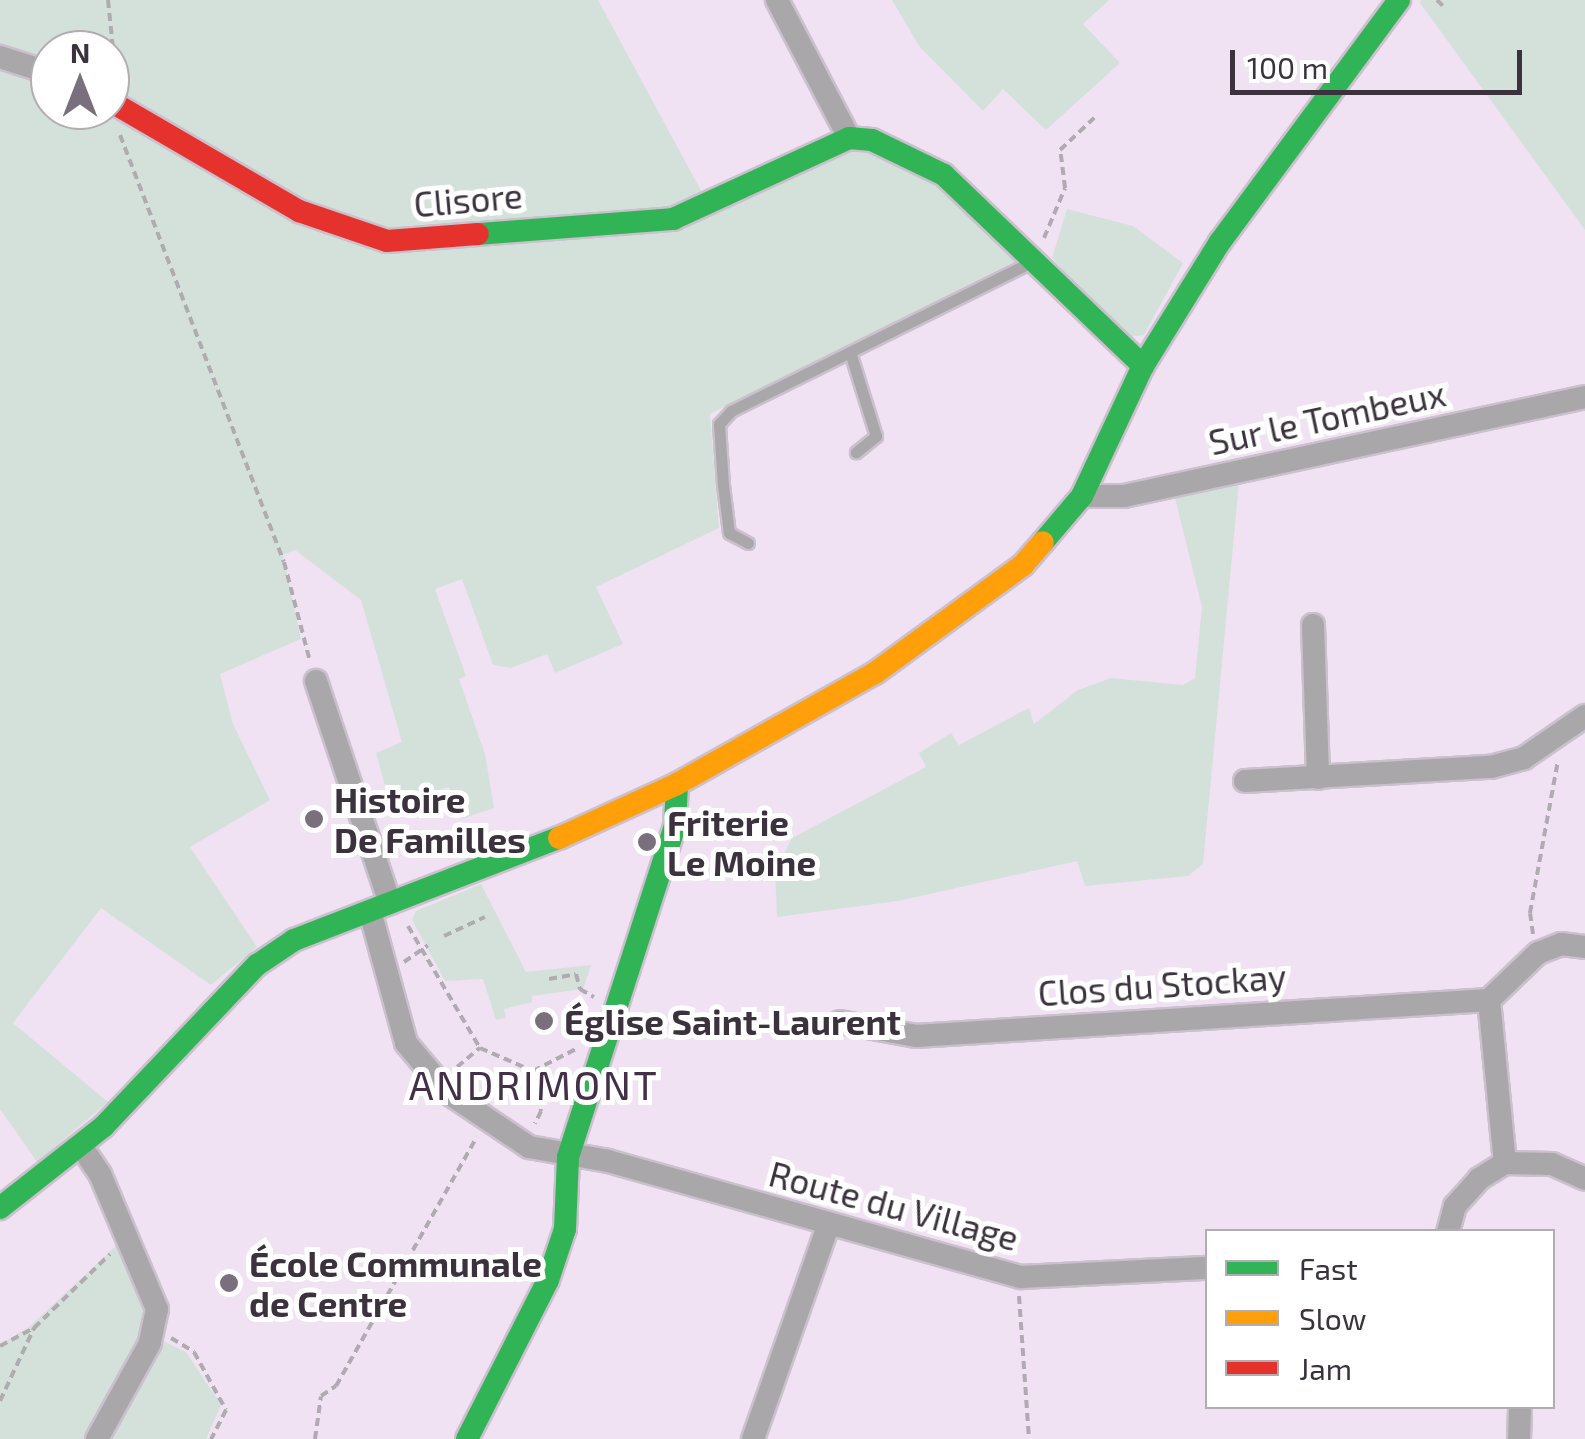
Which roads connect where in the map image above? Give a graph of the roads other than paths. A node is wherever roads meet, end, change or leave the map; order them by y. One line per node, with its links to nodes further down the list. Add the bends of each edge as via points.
1 (777, 0): 6 (street)
2 (1398, 0): 9 (street, via 1220,242)
3 (0, 57): 4 (street)
4 (30, 67)
5 (130, 108): 6 (street, Clisore, via 300,211 386,241 672,219)
6 (849, 138): 7 (street, via 898,148 944,176)
7 (1033, 261): 8 (lane); 9 (street)
8 (850, 352): 11 (lane, via 876,436); 13 (lane, via 719,424 729,533)
9 (1143, 366): 12 (street)
10 (1585, 397): 12 (street, Sur le Tombeux, via 1124,496)
11 (856, 452)
12 (1082, 496): 19 (street, via 1023,566 875,673)
13 (748, 543)
14 (1313, 625): 17 (street)
15 (316, 681): 20 (street, Route du Village)
16 (1585, 716): 17 (street, via 1524,758 1491,767)
17 (1318, 778): 18 (street)
18 (1245, 782)
19 (677, 784): 20 (street); 25 (street, via 675,825)
20 (380, 907): 24 (street, via 294,940 257,964); 25 (street, Route du Village, via 406,1042 447,1092 529,1147)
21 (1585, 947): 22 (street, via 1560,944 1538,953)
22 (1489, 1000): 23 (street, Clos du Stockay, via 916,1036); 26 (street)
23 (840, 1022)
24 (80, 1146): 28 (street); 33 (street, via 152,1286 156,1329)
25 (568, 1157): 29 (street, Route du Village, via 608,1161); 34 (street, via 565,1229 548,1280)
26 (1505, 1163): 27 (street, via 1552,1164); 30 (street, via 1479,1179 1456,1206)
27 (1585, 1179)
28 (0, 1208)
29 (828, 1226): 31 (street, Route du Village, via 1021,1276); 35 (street)
30 (1449, 1229)
31 (1205, 1268)
32 (1520, 1409): 36 (street)
33 (97, 1439)
34 (467, 1439)
35 (753, 1439)
36 (1518, 1439)

